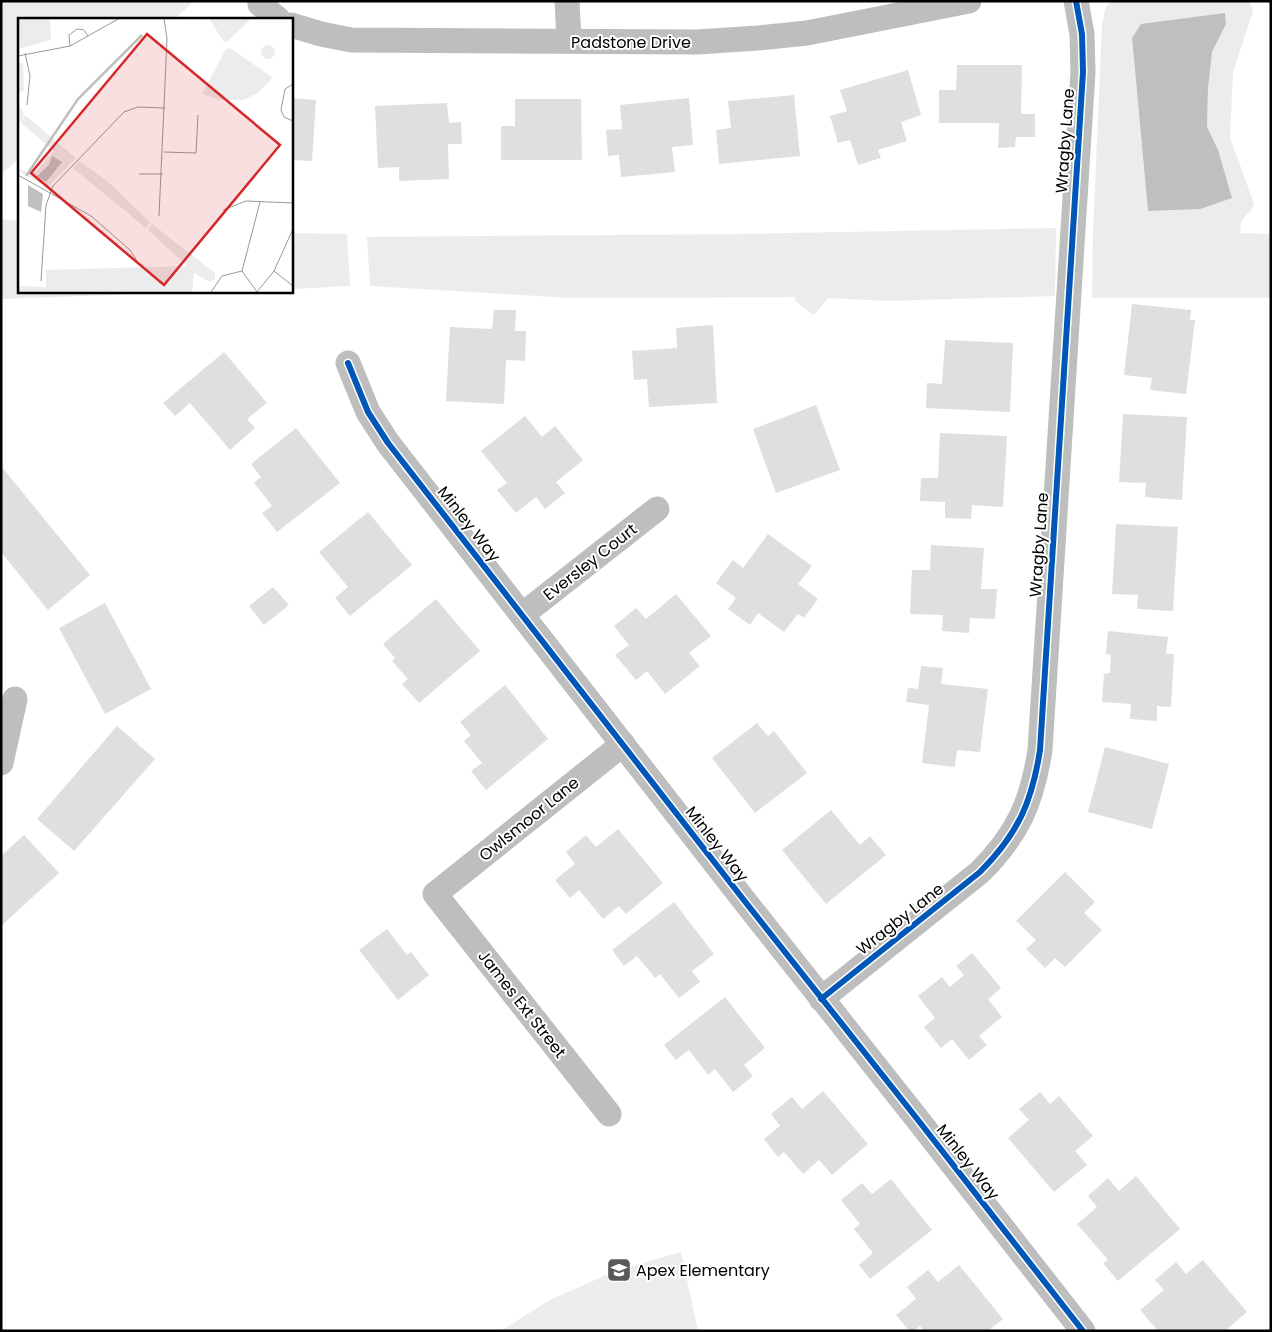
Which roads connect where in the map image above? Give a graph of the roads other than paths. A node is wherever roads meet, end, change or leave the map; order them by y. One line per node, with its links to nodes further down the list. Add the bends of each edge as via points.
1 (568, 1): 5 (street)
2 (970, 1): 5 (street, Padstone Drive, via 780,36 697,42)
3 (1076, 1): 13 (street, Wragby Lane, via 1082,34 1083,72 1040,750 1033,785 1013,833 980,872)
4 (292, 25): 5 (street, Padstone Drive, via 351,40)
5 (569, 41)
6 (348, 363): 8 (street, Minley Way, via 380,432)
7 (657, 509): 8 (street, Eversley Court)
8 (522, 615): 10 (street, Minley Way)
9 (15, 699): 11 (street)
10 (623, 744): 12 (street, Owlsmoor Lane); 13 (street, Minley Way)
11 (1, 764)
12 (435, 894): 14 (street, James Ext Street)
13 (821, 998): 15 (street, Minley Way)
14 (610, 1114)
15 (1083, 1331)

